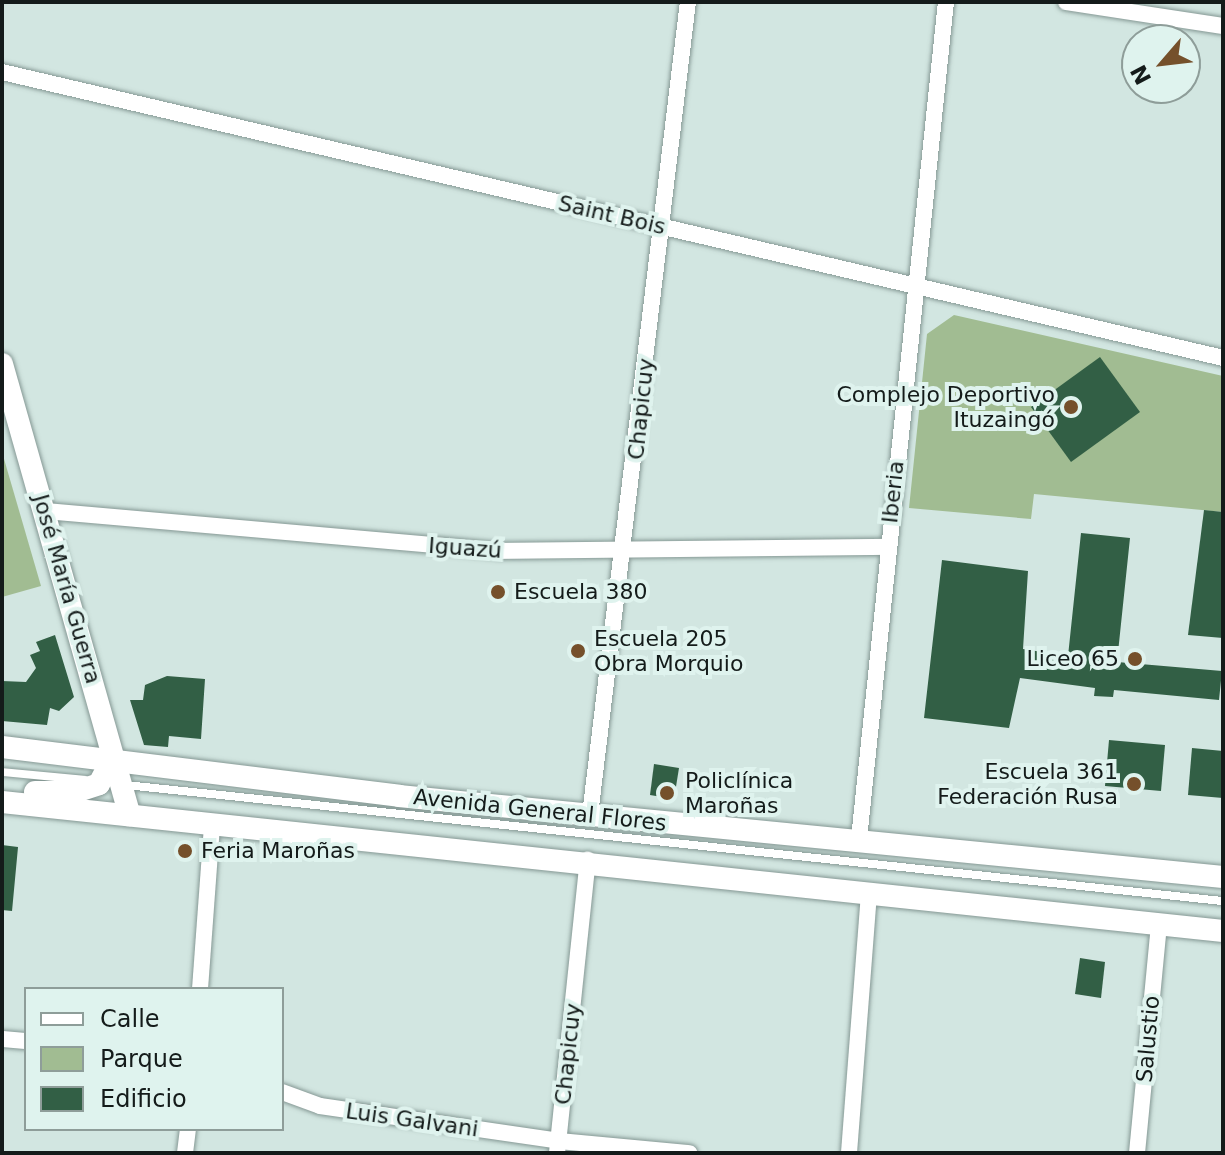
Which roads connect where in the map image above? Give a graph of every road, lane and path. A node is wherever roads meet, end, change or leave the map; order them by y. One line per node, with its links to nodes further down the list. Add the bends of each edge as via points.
1 (688, 2): 6 (street, Chapicuy)
2 (946, 2): 7 (street, Iberia)
3 (1066, 2): 4 (street)
4 (1223, 26)
5 (2, 72): 6 (street, Saint Bois)
6 (662, 227): 7 (street, Saint Bois); 12 (street, Chapicuy)
7 (914, 285): 8 (street, Saint Bois); 11 (street, Iberia)
8 (1223, 358)
9 (2, 364): 10 (main road, José María Guerra)
10 (45, 511): 12 (street, Iguazú, via 498,551); 14 (main road, José María Guerra)
11 (887, 547): 12 (street, Iguazú); 22 (street, Iberia)
12 (625, 552): 20 (street, Chapicuy)
13 (2, 747): 14 (main road, Avenida General Flores)
14 (113, 758): 16 (main road); 20 (main road, Avenida General Flores)
15 (2, 772): 16 (lane, Avenida General Flores)
16 (111, 783): 17 (main road, via 58,793); 19 (main road); 26 (lane, Avenida General Flores)
17 (2, 790)
18 (2, 802): 19 (main road, Avenida General Flores)
19 (130, 815): 21 (main road, Avenida General Flores)
20 (590, 815): 22 (main road, Avenida General Flores)
21 (212, 824): 23 (main road, Avenida General Flores); 29 (street)
22 (859, 839): 24 (main road, Avenida General Flores)
23 (588, 860): 25 (main road, Avenida General Flores); 34 (street, Chapicuy)
24 (1223, 877)
25 (869, 893): 27 (main road, Avenida General Flores); 37 (street)
26 (1223, 901)
27 (1159, 925): 28 (main road, Avenida General Flores); 38 (street, Salustio)
28 (1223, 931)
29 (200, 987)
30 (2, 1039): 31 (street)
31 (24, 1041)
32 (284, 1093): 34 (street, Luis Galvani, via 320,1106)
33 (188, 1131): 35 (street)
34 (558, 1147): 36 (street, Luis Galvani)
35 (185, 1153)
36 (689, 1153)
37 (849, 1153)
38 (1137, 1153)

